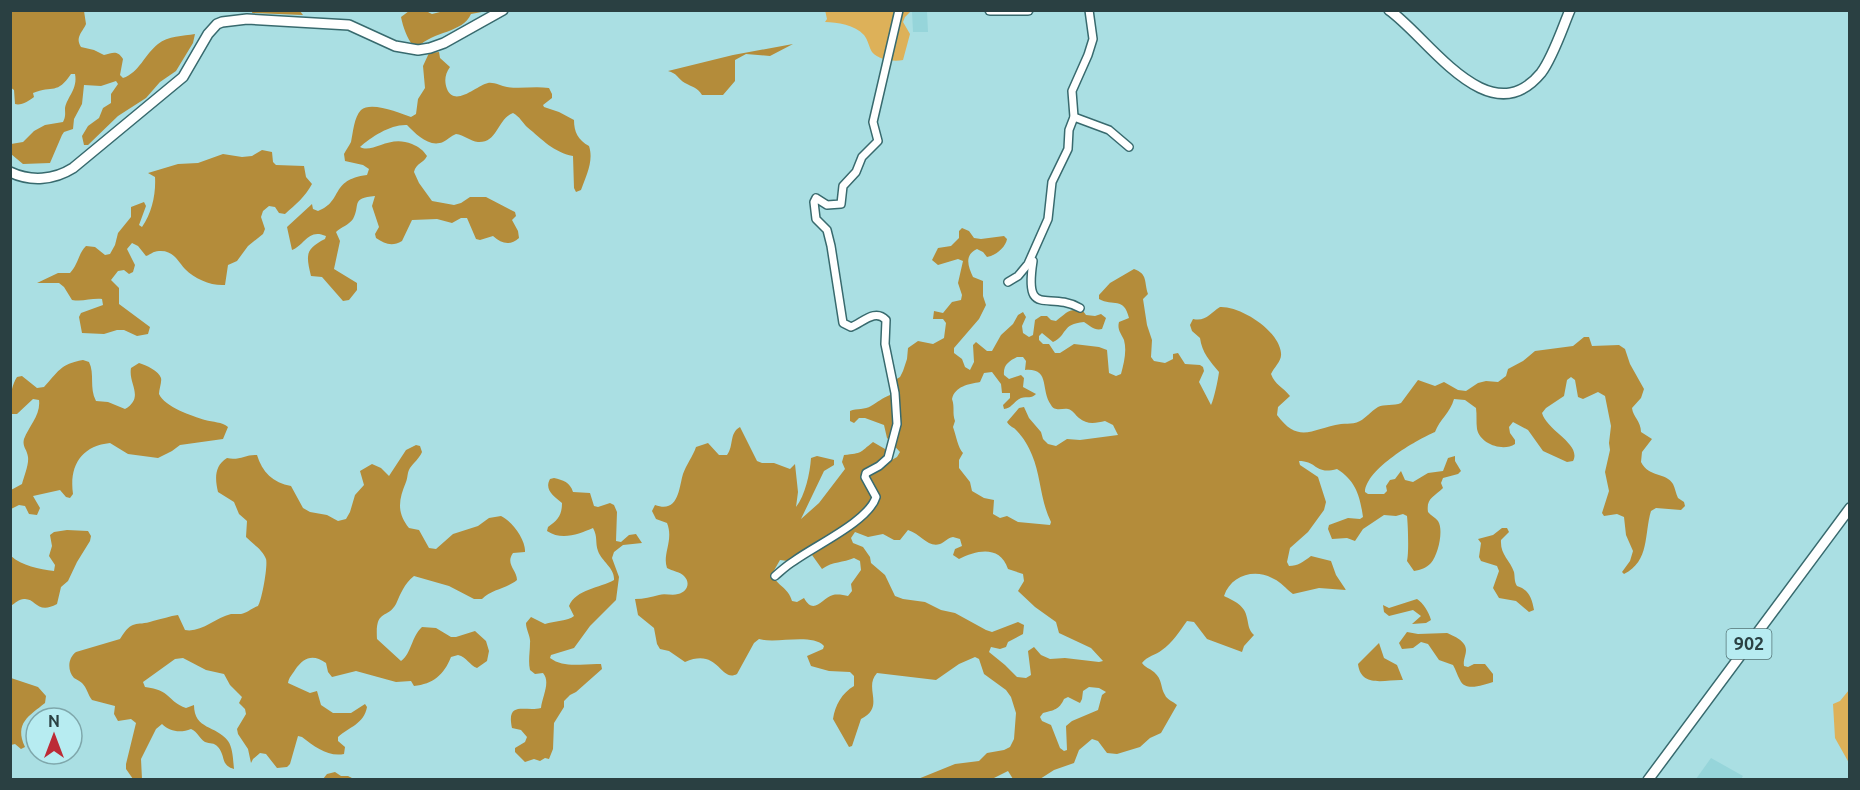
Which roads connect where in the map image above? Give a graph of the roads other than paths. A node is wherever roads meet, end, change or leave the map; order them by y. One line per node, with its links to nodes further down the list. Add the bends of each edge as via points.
1 (503, 10): 10 (highway, via 444,43 422,50 395,46 349,25 242,18 222,21 208,34 183,77 73,168 38,179)
2 (899, 10): 15 (street, via 874,118 878,141 843,186 841,204 827,205 817,198 814,202 818,221 828,233 843,323 850,327 875,315 886,320 885,344 896,402 896,429 888,458 866,473 876,497 870,508)
3 (990, 10): 4 (highway)
4 (1028, 10)
5 (1089, 10): 8 (street, via 1093,39 1072,91)
6 (1389, 10): 7 (highway, via 1466,81 1496,92 1519,89 1541,72)
7 (1570, 10)
8 (1074, 117): 9 (street, via 1109,130); 11 (street, via 1068,149 1052,182 1048,219)
9 (1129, 147)
10 (10, 172)
11 (1033, 255): 12 (street); 13 (street, via 1030,287 1035,296)
12 (1008, 282)
13 (1080, 308)
14 (1850, 508): 16 (highway, 902)
15 (775, 576)
16 (1648, 780)

